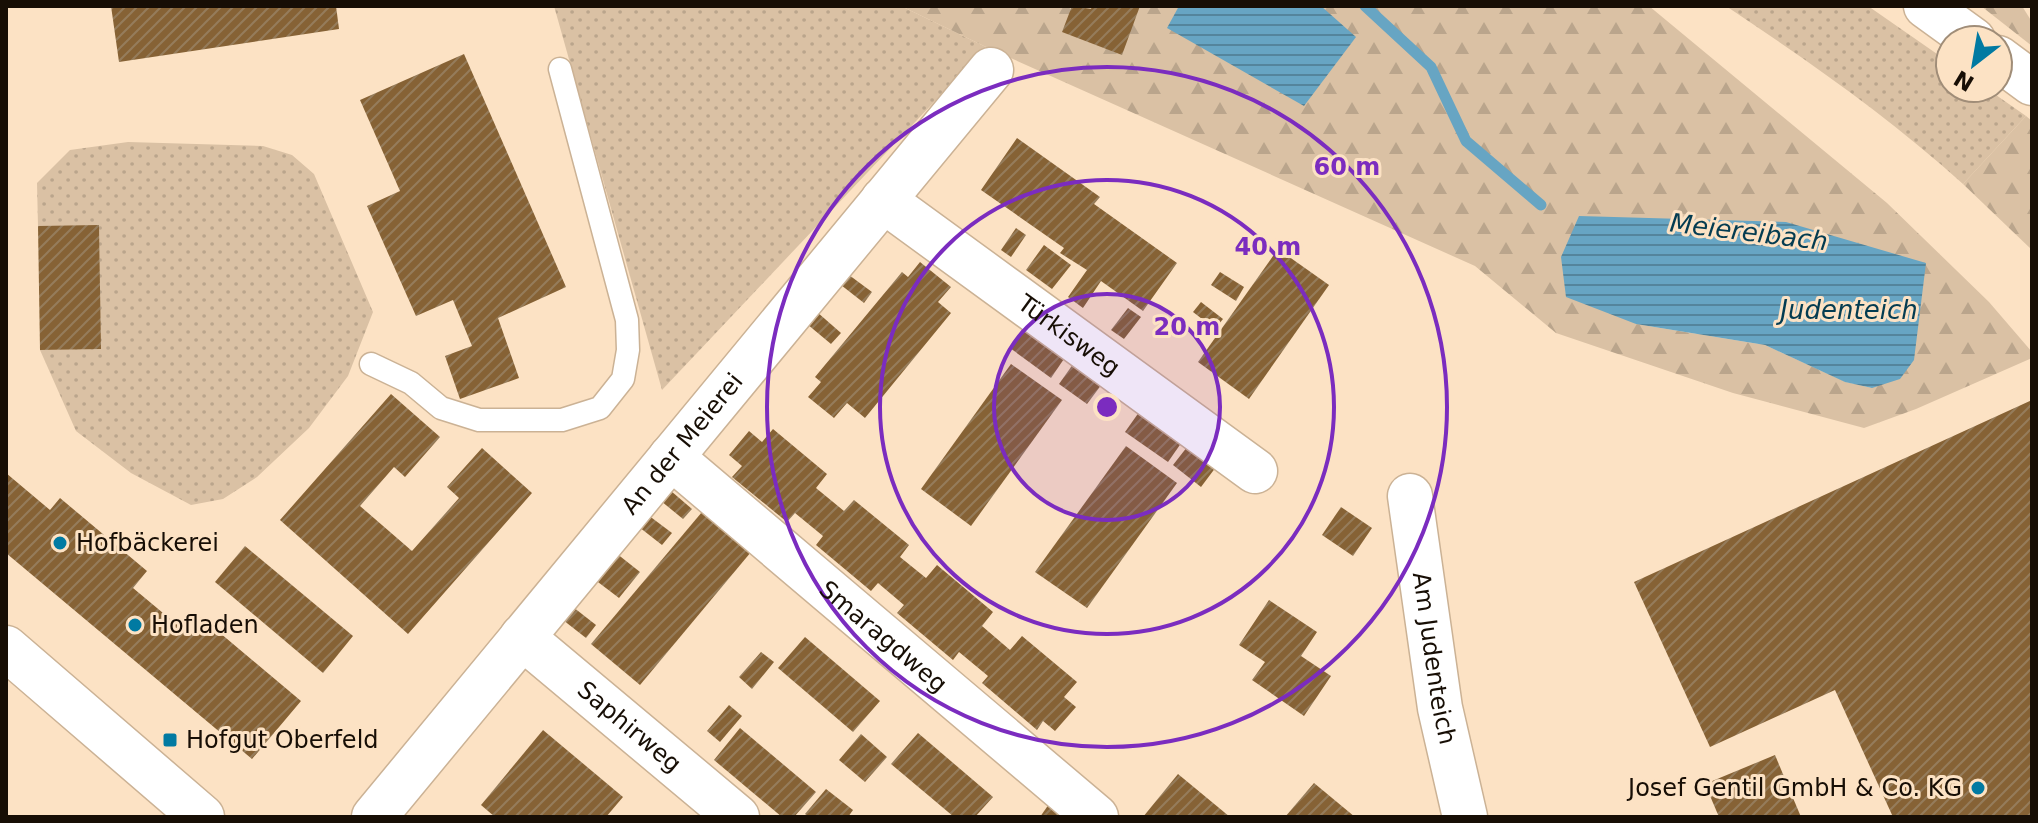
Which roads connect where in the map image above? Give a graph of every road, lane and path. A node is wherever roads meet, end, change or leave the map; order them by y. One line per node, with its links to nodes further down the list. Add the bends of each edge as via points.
1 (1926, 6): 2 (street)
2 (1951, 24)
3 (560, 69): 8 (lane, via 627,320 623,379 600,408 562,420 479,420 441,408 411,383)
4 (991, 70): 7 (street, An der Meierei)
5 (2014, 70): 6 (street)
6 (2032, 83)
7 (883, 200): 9 (street, An der Meierei); 10 (street, Türkisweg)
8 (371, 364)
9 (671, 457): 12 (street, An der Meierei); 17 (street, Smaragdweg)
10 (1255, 471)
11 (1410, 496): 18 (street, Am Judenteich, via 1440,708)
12 (522, 637): 15 (street, An der Meierei); 16 (street, Saphirweg)
13 (6, 648): 14 (street)
14 (202, 817)
15 (374, 817)
16 (737, 817)
17 (1096, 817)
18 (1465, 817)

